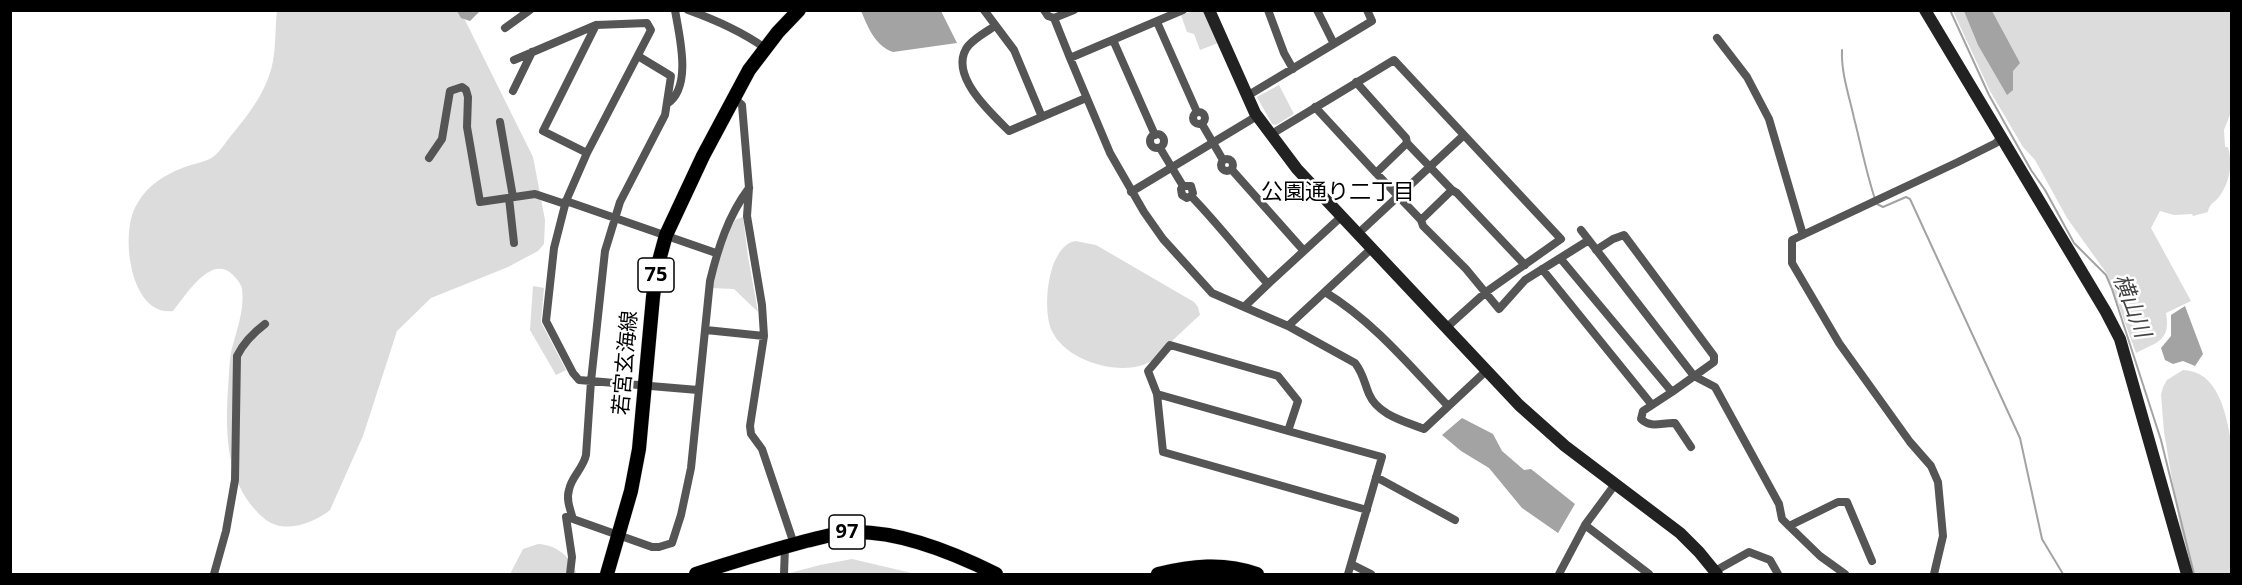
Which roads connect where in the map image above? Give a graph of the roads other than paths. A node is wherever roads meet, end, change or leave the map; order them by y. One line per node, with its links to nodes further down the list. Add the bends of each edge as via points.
1 (530, 10): 18 (street)
2 (675, 10): 33 (street, via 684,57 680,85)
3 (688, 10): 22 (street, via 748,36)
4 (799, 10): 22 (main road, 若宮玄海線 / 75)
5 (984, 10): 17 (street)
6 (1044, 10): 14 (street)
7 (1074, 10): 14 (street)
8 (1183, 10): 15 (street)
9 (1209, 10): 30 (street)
10 (1268, 10): 27 (street)
11 (1317, 10): 21 (street)
12 (1367, 10): 21 (street, via 1372,21)
13 (1925, 10): 40 (street)
14 (1054, 18): 25 (street)
15 (1157, 22): 20 (street); 41 (street, via 1197,112 1193,120 1202,124)
16 (596, 25): 23 (street); 24 (street, via 646,23 651,30); 43 (street, via 543,131)
17 (995, 26): 36 (street, via 1014,50); 36 (street, via 966,50 963,59 968,85 1009,131)
18 (505, 28)
19 (1717, 38): 59 (street, via 1748,77 1769,119)
20 (1113, 40): 25 (street); 46 (street, via 1155,135 1150,139 1151,145 1160,148)
21 (1334, 44): 27 (street)
22 (765, 48): 31 (main road, 若宮玄海線 / 75)
23 (532, 52): 26 (street); 29 (street)
24 (638, 56): 33 (street, via 671,76); 43 (street)
25 (1070, 58): 32 (street)
26 (514, 60)
27 (1293, 69): 30 (street)
28 (1356, 82): 34 (street); 39 (street, via 1394,60); 42 (street)
29 (513, 91)
30 (1247, 96): 35 (street)
31 (734, 97): 48 (street, via 742,105); 60 (main road, 若宮玄海線 / 75)
32 (1086, 98): 36 (street); 50 (street)
33 (668, 104): 55 (street)
34 (1315, 107): 38 (street); 47 (street)
35 (1257, 116): 38 (street); 41 (street)
36 (1042, 117)
37 (500, 122): 52 (street)
38 (1270, 135): 54 (street)
39 (1464, 135): 45 (street); 68 (street, via 1562,239)
40 (2001, 138): 59 (street); 117 (street, via 2120,339)
41 (1213, 143): 46 (street); 65 (street, via 1223,160 1231,160 1232,170)
42 (1407, 143): 45 (street); 47 (street)
43 (587, 153): 53 (street)
44 (429, 158): 52 (street, via 442,139 450,91 462,87 468,98 467,127 480,202)
45 (1430, 167): 49 (street); 51 (street)
46 (1172, 168): 50 (street); 70 (street, via 1183,186 1191,186 1191,196)
47 (1376, 173): 51 (street)
48 (749, 188): 66 (street); 78 (street, via 747,216)
49 (1452, 190): 56 (street); 68 (street)
50 (1131, 192): 73 (street, via 1162,239 1199,280 1212,293)
51 (1399, 196): 56 (street); 57 (street)
52 (511, 198): 53 (street, via 535,194); 62 (street)
53 (566, 201): 55 (street); 81 (street, via 554,248 546,321 573,373 579,380)
54 (1342, 216): 63 (street); 65 (street)
55 (614, 218): 60 (street); 81 (street, via 601,274)
56 (1421, 220): 72 (street)
57 (1363, 230)
58 (1581, 230): 61 (street)
59 (1803, 235): 116 (street, via 1792,240 1792,262 1839,343 1931,466 1938,482 1943,536)
60 (666, 236): 66 (street); 82 (main road, 若宮玄海線 / 75, via 657,268)
61 (1588, 240): 64 (street); 67 (street)
62 (514, 243)
63 (1372, 248): 71 (street); 76 (street)
64 (1596, 250): 80 (street); 80 (street, via 1624,235 1714,356 1714,362)
65 (1304, 251): 70 (street)
66 (717, 253): 77 (street)
67 (1560, 258): 69 (street); 84 (street)
68 (1525, 265): 72 (street)
69 (1542, 269): 72 (street, via 1525,280 1499,309); 86 (street)
70 (1268, 284): 73 (street)
71 (1325, 292): 75 (street); 87 (street, via 1383,335)
72 (1486, 292): 76 (street)
73 (1244, 307): 75 (street)
74 (265, 324): 103 (street, via 251,334 237,356 235,480)
75 (1288, 326): 87 (street, via 1355,363 1372,400 1388,414 1424,429)
76 (1446, 328): 79 (street)
77 (706, 330): 78 (street); 83 (street)
78 (764, 336): 98 (street, via 750,426 762,449)
79 (1486, 371): 87 (street); 91 (street, via 1542,427)
80 (1694, 376): 84 (street); 96 (street, via 1715,387)
81 (591, 381): 82 (street); 97 (street, via 586,455 571,483 568,499 573,519)
82 (645, 385): 83 (street); 97 (main road, 若宮玄海線 / 75, via 639,449)
83 (698, 390): 97 (street, via 691,468 672,543 652,547)
84 (1672, 392): 86 (street)
85 (1157, 394): 88 (street); 88 (street, via 1148,371 1170,345 1192,351 1278,376 1298,401); 92 (street, via 1163,452)
86 (1652, 405): 89 (street, via 1641,415 1644,422 1675,423)
87 (1448, 406)
88 (1288, 431): 90 (street, via 1382,457)
89 (1691, 447)
90 (1376, 477): 92 (street); 94 (street)
91 (1616, 483): 95 (street); 102 (street, via 1680,532)
92 (1366, 510): 100 (street)
93 (566, 517): 104 (street, via 572,557)
94 (1455, 520)
95 (1585, 525): 101 (street); 113 (street)
96 (1789, 526): 99 (street, via 1838,502 1847,502); 115 (street)
97 (619, 536): 105 (main road, 若宮玄海線 / 75)
98 (790, 545): 106 (main road, 97); 107 (street); 108 (main road, 97, via 838,533 872,532 948,553)
99 (1872, 561)
100 (1352, 564): 111 (street); 112 (street)
101 (1564, 573)
102 (1716, 573): 114 (street, via 1749,552 1770,560)
103 (214, 574)
104 (570, 574)
105 (607, 574)
106 (696, 574)
107 (784, 574)
108 (996, 574)
109 (1158, 574): 110 (main road, via 1195,566)
110 (1257, 574)
111 (1348, 574)
112 (1371, 574)
113 (1649, 574)
114 (1778, 574)
115 (1845, 574)
116 (1934, 574)
117 (2187, 574)

